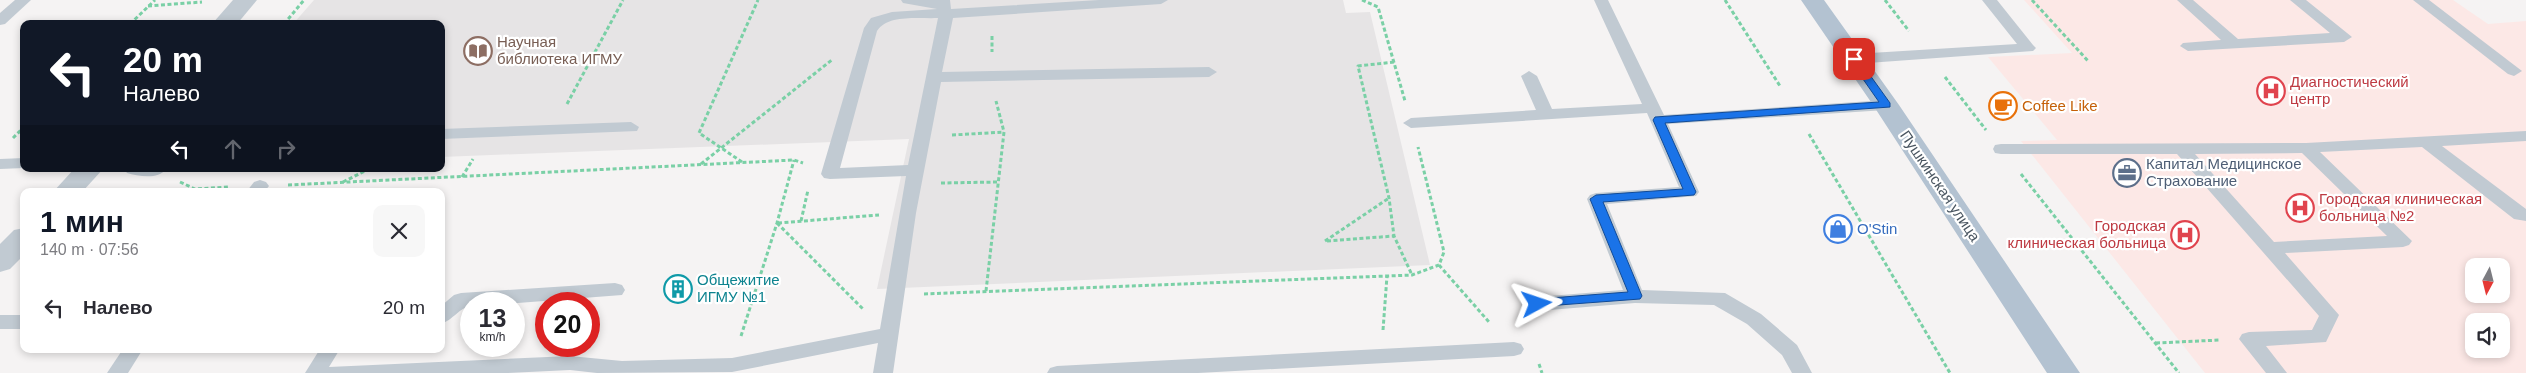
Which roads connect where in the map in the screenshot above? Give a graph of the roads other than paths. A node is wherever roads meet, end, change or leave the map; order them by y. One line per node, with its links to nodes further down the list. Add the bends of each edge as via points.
1 (24, 0): 13 (lane)
2 (246, 0): 12 (street)
3 (908, 0): 11 (lane)
4 (1161, 0): 11 (lane)
5 (1601, 0): 23 (lane)
6 (1812, 0): 16 (main road, Пушкинская улица)
7 (1989, 0): 16 (lane, via 2028,48)
8 (2184, 0): 14 (lane)
9 (2297, 0): 14 (lane, via 2344,37)
10 (2420, 0): 17 (lane)
11 (944, 6): 20 (lane); 35 (lane, via 876,21 869,31 830,174)
12 (228, 20)
13 (0, 21)
14 (2234, 43): 15 (lane)
15 (2188, 46)
16 (1854, 59): 21 (main road, Пушкинская улица)
17 (2514, 71)
18 (1209, 72): 20 (lane)
19 (1529, 76): 22 (lane)
20 (936, 77): 35 (lane)
21 (1886, 105): 23 (lane); 58 (main road, Пушкинская улица)
22 (1546, 114): 23 (lane); 24 (lane)
23 (1656, 114): 42 (lane, via 1690,192 1596,199)
24 (1412, 123)
25 (631, 127): 26 (lane)
26 (445, 134)
27 (2526, 136): 28 (lane)
28 (2425, 141): 29 (lane); 37 (lane, via 2520,215)
29 (2306, 148): 31 (lane); 39 (lane, via 2403,241)
30 (2001, 149): 31 (lane)
31 (2182, 149): 39 (lane)
32 (20, 163): 33 (lane)
33 (0, 164)
34 (86, 172): 36 (street)
35 (914, 177): 47 (lane)
36 (71, 188)
37 (2526, 215)
38 (20, 241): 40 (street)
39 (2270, 248): 59 (lane, via 2329,314 2319,337 2249,339)
40 (0, 262)
41 (615, 290): 44 (lane, via 461,300)
42 (1636, 296): 43 (lane); 57 (lane, via 1718,298 1754,320 1790,350)
43 (1537, 304)
44 (445, 314)
45 (0, 322): 46 (lane)
46 (20, 322)
47 (888, 334): 51 (lane, via 732,365); 55 (lane)
48 (1514, 349): 56 (lane)
49 (130, 353): 52 (lane)
50 (328, 353): 53 (lane)
51 (621, 370): 54 (lane, via 570,363)
52 (117, 373)
53 (315, 373)
54 (334, 373)
55 (883, 373)
56 (1057, 373)
57 (1802, 373)
58 (2064, 373)
59 (2277, 373)

